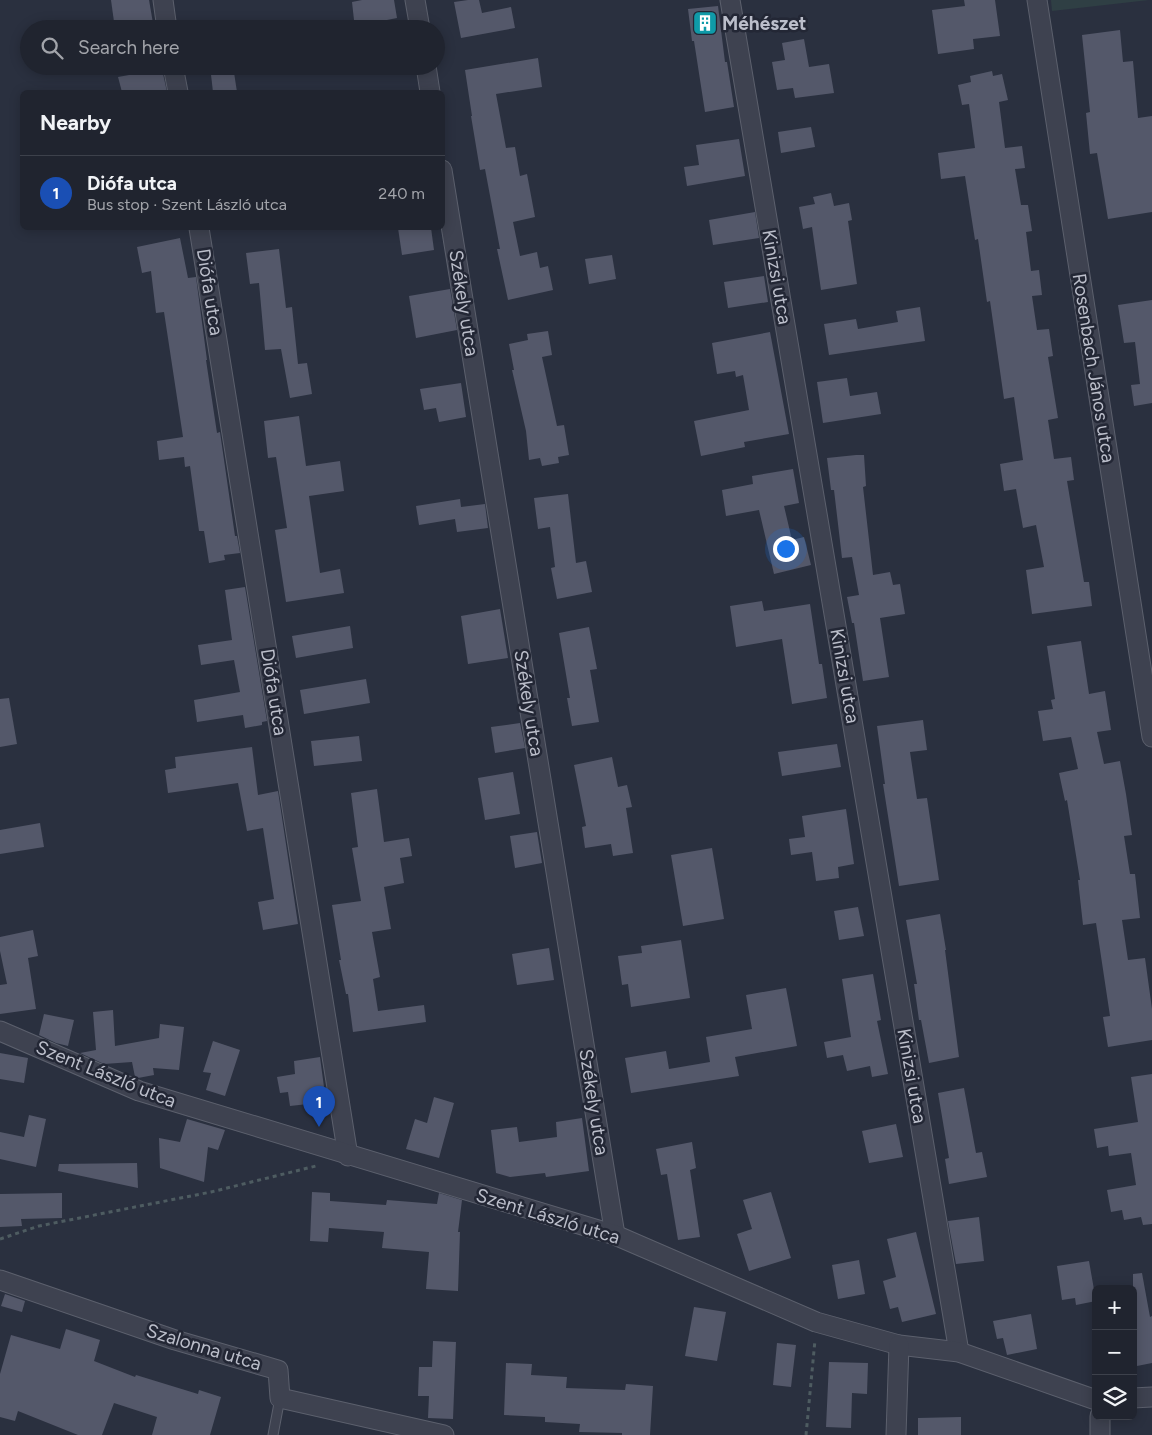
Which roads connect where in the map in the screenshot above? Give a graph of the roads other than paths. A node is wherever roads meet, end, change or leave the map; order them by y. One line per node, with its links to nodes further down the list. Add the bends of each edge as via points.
1 (163, 0): 5 (street)
2 (415, 0): 6 (street)
3 (730, 0): 19 (street, Kinizsi utca)
4 (1037, 0): 13 (street, Rosenbach János utca)
5 (166, 20)
6 (418, 20)
7 (175, 75): 9 (street)
8 (427, 75): 10 (street)
9 (178, 90)
10 (430, 90)
11 (445, 188): 16 (street, Székely utca)
12 (199, 230): 15 (street, Diófa utca)
13 (1152, 737)
14 (0, 1030): 15 (street, Szent László utca, via 138,1091)
15 (348, 1156): 16 (street, Szent László utca)
16 (615, 1235): 18 (street, Szent László utca, via 816,1322)
17 (0, 1280): 21 (street, Szalonna utca, via 175,1340 278,1370)
18 (899, 1345): 19 (street, Szent László utca); 27 (street)
19 (959, 1352): 23 (street, Szent László utca)
20 (1152, 1397): 22 (street)
21 (280, 1398): 25 (lane); 26 (street)
22 (1137, 1398)
23 (1092, 1399)
24 (1100, 1420): 28 (street)
25 (273, 1435)
26 (444, 1435)
27 (896, 1435)
28 (1100, 1435)

